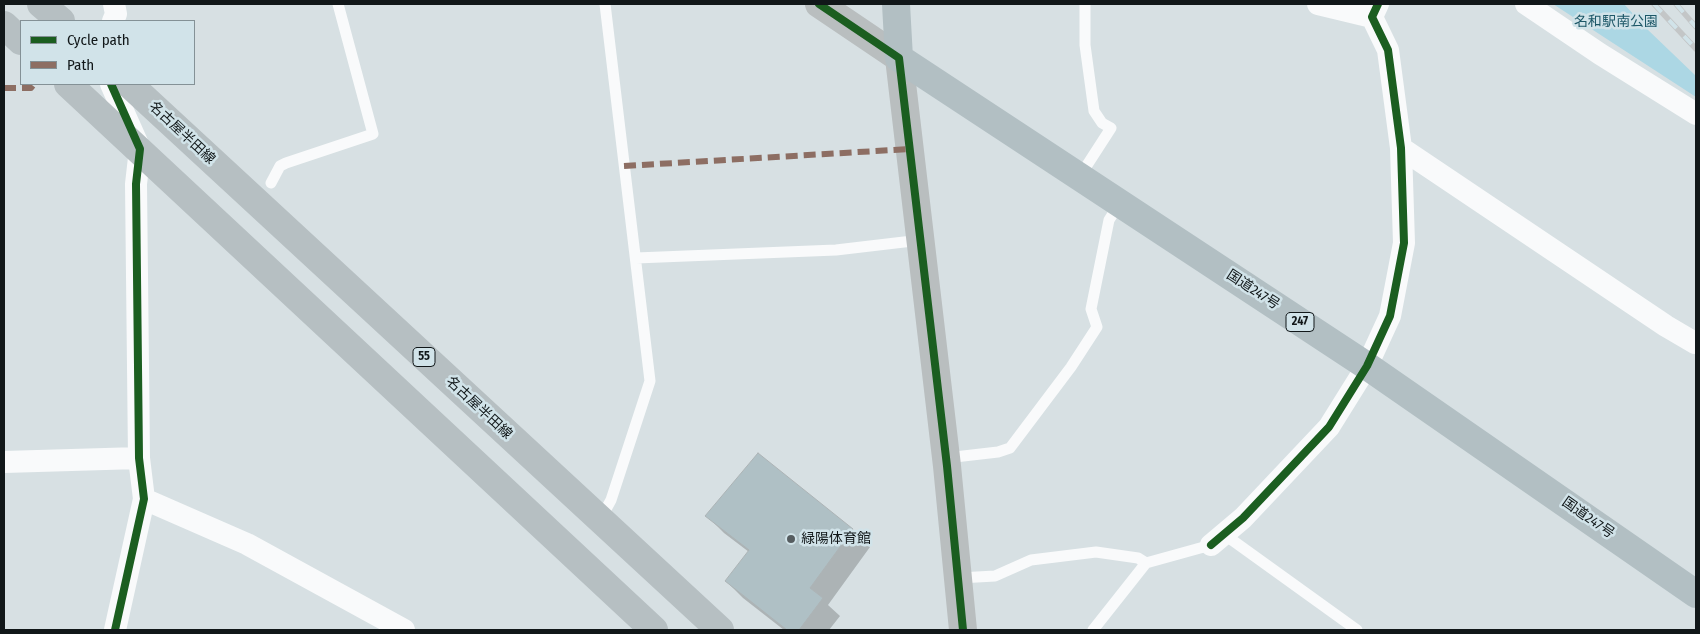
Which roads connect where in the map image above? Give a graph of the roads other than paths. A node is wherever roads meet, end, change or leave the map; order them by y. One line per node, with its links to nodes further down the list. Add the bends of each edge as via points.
1 (41, 4): 11 (main road)
2 (114, 4): 12 (street)
3 (338, 4): 23 (lane, via 373,134 286,162 280,166)
4 (605, 4): 26 (lane)
5 (819, 4): 15 (street)
6 (896, 4): 15 (highway)
7 (1085, 4): 22 (lane, via 1085,45 1094,112 1102,123 1111,128)
8 (1318, 4): 10 (street)
9 (1526, 4): 19 (street)
10 (1375, 10): 20 (street, via 1388,50)
11 (59, 20)
12 (113, 20)
13 (4, 25): 14 (main road)
14 (20, 40)
15 (899, 58): 22 (highway, 国道247号 / 247); 25 (street)
16 (69, 85): 21 (main road)
17 (112, 85): 21 (street)
18 (130, 85): 33 (main road, 名古屋半田線 / 55)
19 (1696, 114)
20 (1400, 148): 27 (street, via 1666,326); 28 (street, via 1404,243 1390,316)
21 (140, 149): 29 (street, via 136,184); 40 (main road)
22 (1080, 176): 24 (highway, 国道247号 / 247)
23 (271, 183)
24 (1120, 203): 28 (highway, 国道247号 / 247); 30 (lane, via 1109,220 1091,309 1097,328 1071,367 1010,448)
25 (921, 240): 26 (lane, via 836,250); 30 (street)
26 (636, 258): 33 (lane, via 650,381 611,500)
27 (1696, 341)
28 (1367, 366): 34 (street, via 1329,427 1243,518); 37 (highway, 国道247号 / 247)
29 (139, 458): 31 (street); 32 (street)
30 (946, 458): 36 (street)
31 (4, 462)
32 (144, 499): 38 (street); 39 (street, via 247,544)
33 (600, 520): 41 (main road, 名古屋半田線 / 55)
34 (1219, 538): 35 (lane); 44 (lane, via 1232,540)
35 (1146, 563): 36 (lane, via 1138,558 1096,552 1031,560 995,576); 43 (lane)
36 (959, 578): 42 (street)
37 (1696, 594)
38 (115, 630)
39 (404, 630)
40 (654, 630)
41 (720, 630)
42 (963, 630)
43 (1093, 630)
44 (1357, 630)

